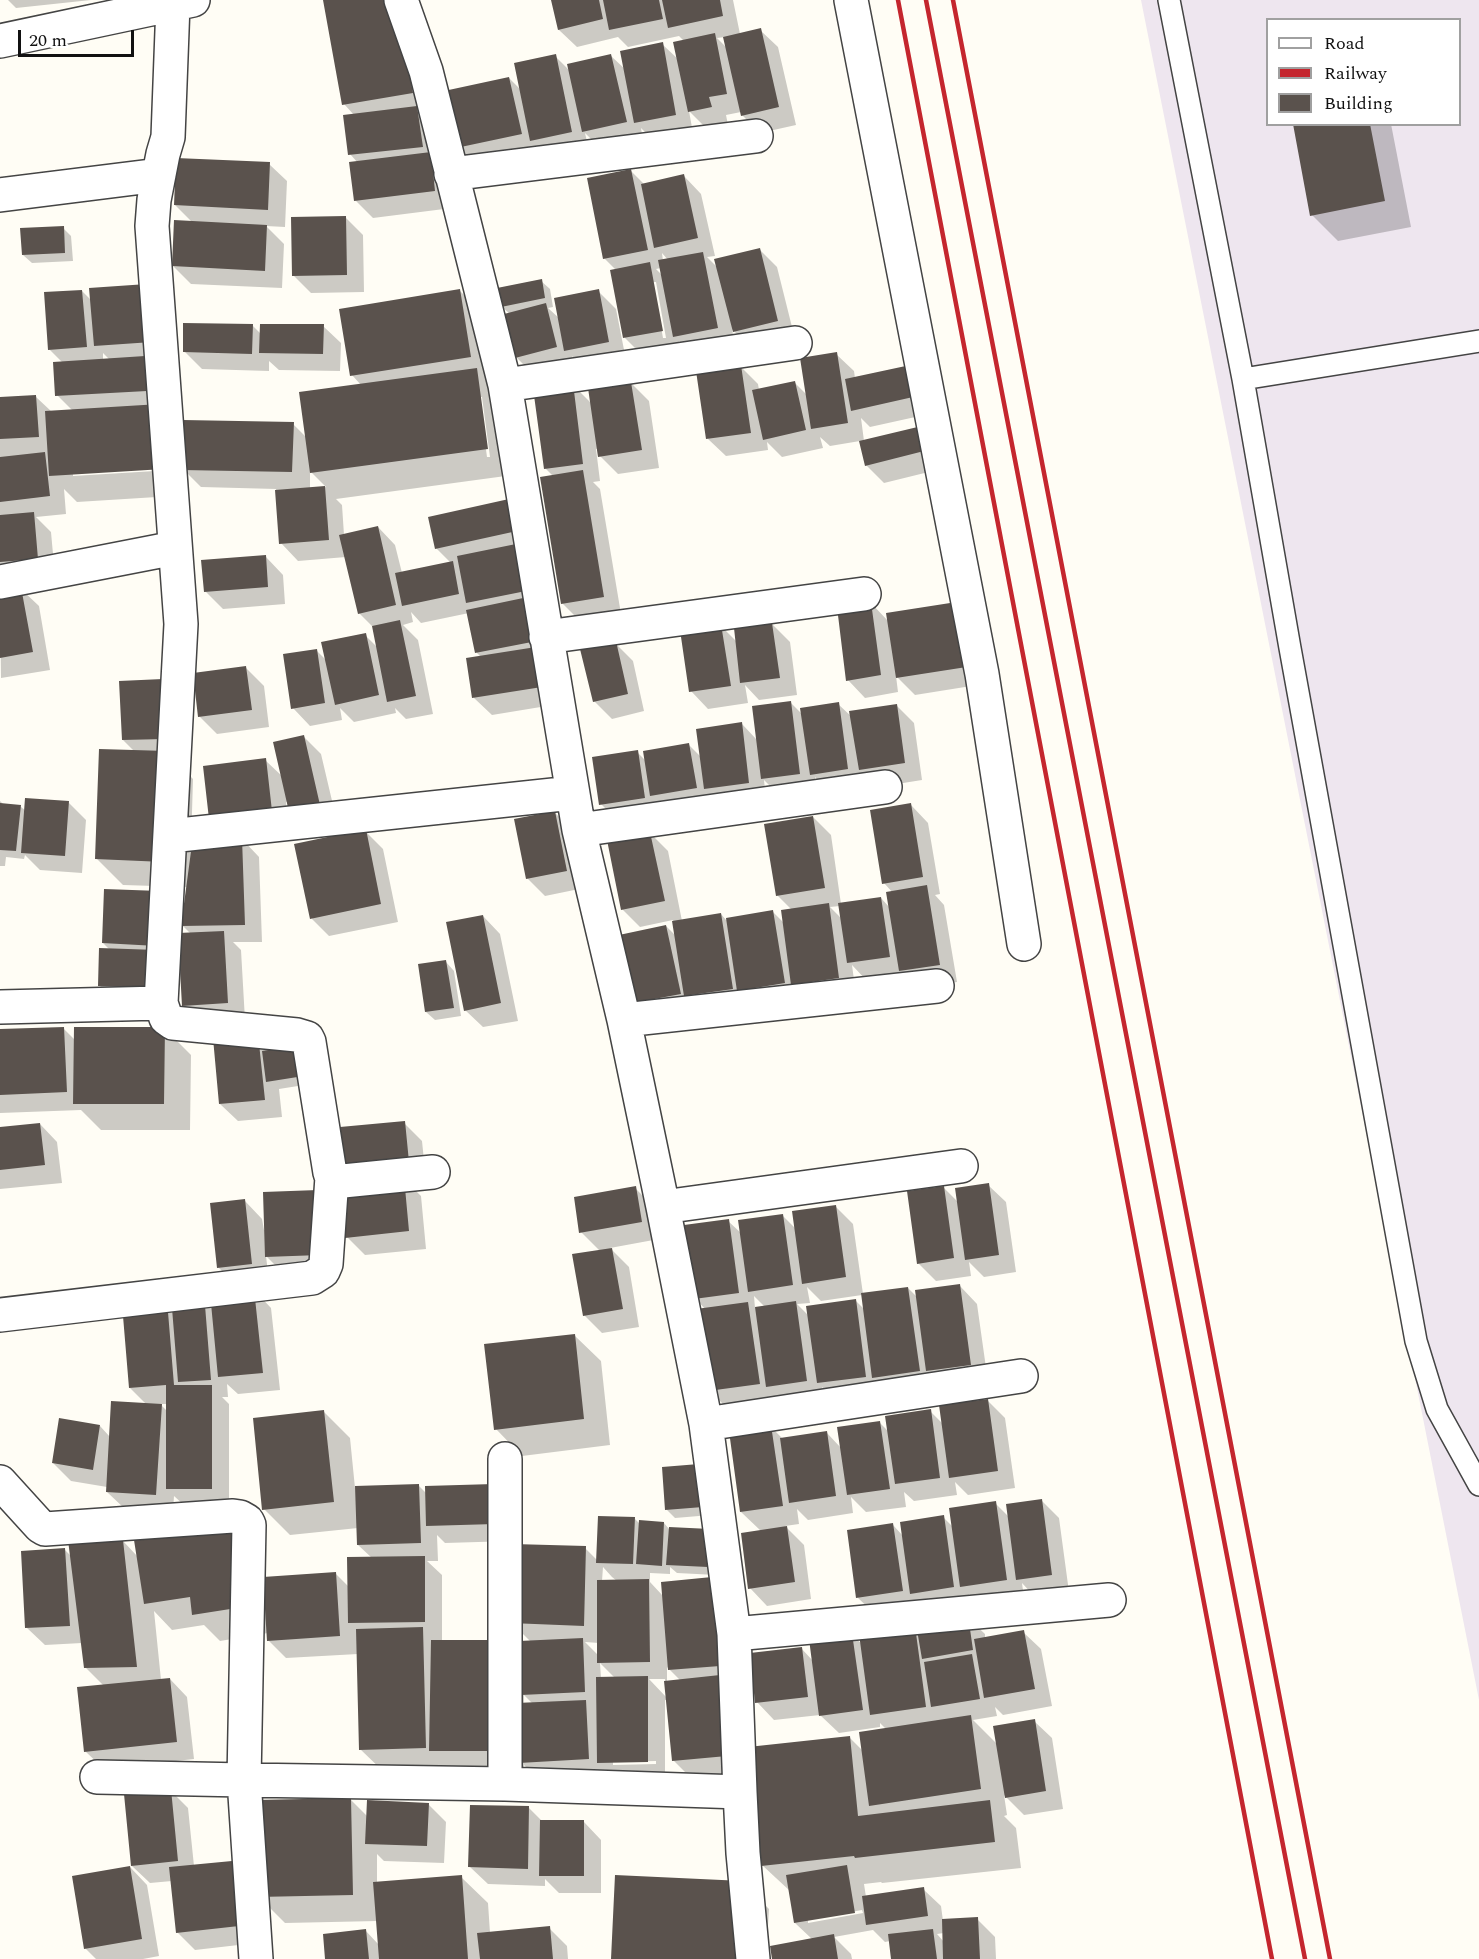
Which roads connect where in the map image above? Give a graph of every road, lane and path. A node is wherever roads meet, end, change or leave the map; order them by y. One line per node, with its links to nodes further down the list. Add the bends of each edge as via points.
1 (401, 0): 8 (street, via 426,71)
2 (851, 0): 23 (street, via 982,674)
3 (1169, 0): 13 (lane)
4 (183, 2): 5 (street); 9 (street, via 168,137)
5 (91, 11): 6 (street)
6 (0, 41)
7 (756, 136): 8 (street)
8 (452, 174): 14 (street)
9 (159, 175): 10 (street); 15 (street, via 153,226)
10 (0, 195)
11 (1479, 341): 13 (lane)
12 (795, 343): 14 (street)
13 (1243, 379): 37 (lane, via 1416,1341 1437,1409)
14 (505, 385): 18 (street)
15 (175, 548): 16 (street); 22 (street, via 181,646)
16 (0, 582)
17 (864, 594): 18 (street)
18 (546, 637): 20 (street)
19 (885, 787): 21 (street)
20 (572, 793): 21 (street); 22 (street)
21 (579, 830): 27 (street)
22 (170, 836): 25 (street)
23 (1024, 944)
24 (937, 986): 27 (street)
25 (161, 1003): 26 (street); 30 (street, via 166,1018 173,1023 307,1038)
26 (0, 1007)
27 (624, 1020): 31 (street)
28 (962, 1166): 31 (street)
29 (433, 1172): 30 (street, via 343,1181)
30 (332, 1177): 32 (street, via 326,1264 312,1278)
31 (663, 1207): 34 (street)
32 (0, 1315)
33 (1021, 1376): 34 (street)
34 (706, 1424): 39 (street)
35 (505, 1459): 42 (street)
36 (0, 1482): 41 (street, via 45,1529 234,1516 247,1521)
37 (1479, 1485)
38 (1109, 1600): 39 (street)
39 (734, 1634): 43 (street)
40 (97, 1778): 41 (street)
41 (244, 1780): 42 (street); 44 (street)
42 (505, 1784): 43 (street)
43 (740, 1792): 45 (street)
44 (255, 1959)
45 (753, 1959)

